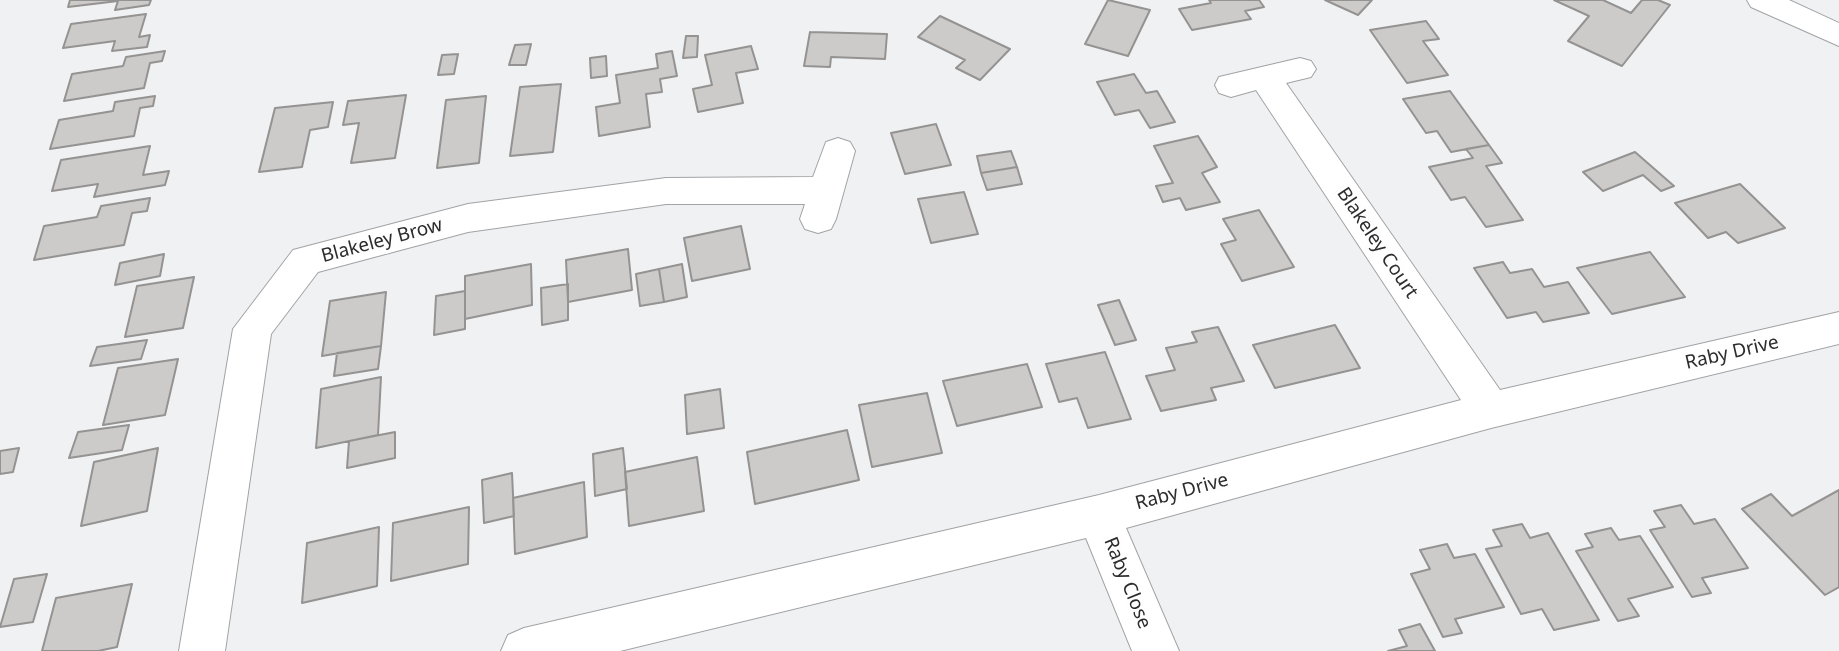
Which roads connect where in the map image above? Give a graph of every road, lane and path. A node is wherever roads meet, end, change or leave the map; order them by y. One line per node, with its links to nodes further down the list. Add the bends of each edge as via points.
1 (1762, 0): 2 (street)
2 (1839, 35)
3 (1300, 69): 6 (street, Blakeley Court, via 1247,80)
4 (838, 152): 8 (street, Blakeley Brow, via 822,204 653,192 468,218 306,260 253,329)
5 (1839, 328): 6 (street, Raby Drive)
6 (1491, 410): 7 (street, Raby Drive)
7 (1100, 515): 9 (street, Raby Drive); 10 (street, Raby Close, via 1127,590)
8 (202, 651)
9 (524, 651)
10 (1156, 651)

